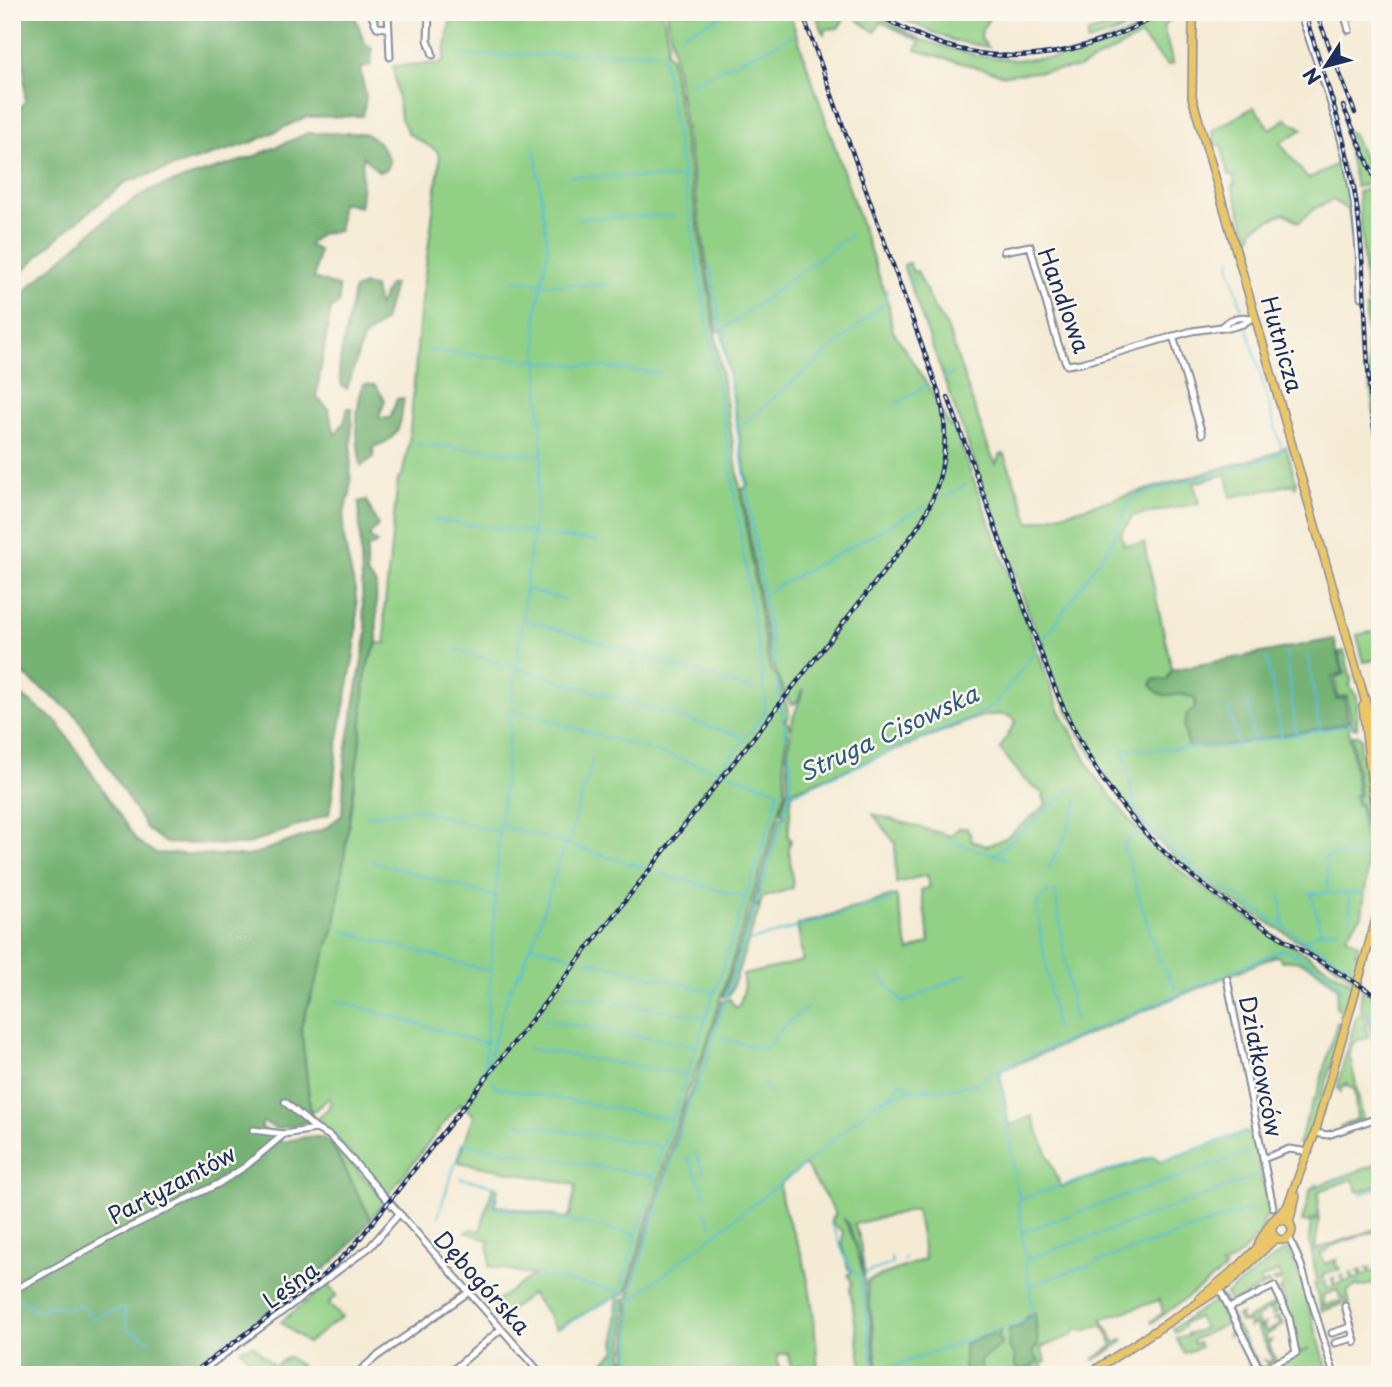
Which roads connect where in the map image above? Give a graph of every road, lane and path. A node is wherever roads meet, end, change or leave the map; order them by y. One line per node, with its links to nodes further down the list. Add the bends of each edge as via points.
1 (370, 12): 8 (street, via 377,27)
2 (388, 12): 8 (street)
3 (429, 12): 10 (street, via 428,40)
4 (1191, 12): 14 (main road, Hutnicza, via 1192,97)
5 (1300, 12): 13 (street, via 1348,166)
6 (1371, 12): 7 (street)
7 (1345, 15): 9 (street)
8 (387, 28): 11 (street)
9 (1349, 30)
10 (433, 55)
11 (390, 57)
12 (1004, 251): 15 (street, Handlowa, via 1030,246 1067,365)
13 (1360, 297)
14 (1252, 317): 15 (street, Handlowa, via 1229,328); 17 (main road, Hutnicza)
15 (1173, 336): 16 (street)
16 (1202, 434)
17 (1369, 729): 18 (main road, Hutnicza); 20 (main road, Hutnicza)
18 (1380, 752)
19 (1380, 781): 20 (main road)
20 (1372, 786): 21 (main road, Hutnicza)
21 (1377, 802): 22 (main road, Hutnicza)
22 (1380, 867): 23 (main road, Hutnicza)
23 (1380, 904): 29 (main road, Hutnicza)
24 (1227, 979): 32 (street, Działkowców)
25 (285, 1102): 27 (street)
26 (1380, 1117): 29 (street, via 1328,1135)
27 (316, 1129): 30 (street); 36 (street, via 335,1141)
28 (253, 1130): 30 (street)
29 (1315, 1133): 31 (main road, Hutnicza)
30 (284, 1134): 42 (street, Partyzantów, via 218,1184)
31 (1309, 1152): 32 (street, Działkowców, via 1289,1149); 33 (main road, Hutnicza)
32 (1263, 1159): 34 (street, Działkowców)
33 (1298, 1181): 35 (main road); 37 (main road)
34 (1273, 1207)
35 (1287, 1207): 37 (main road); 40 (main road)
36 (398, 1214): 43 (street, Dębogórska); 51 (street, Leśna, via 370,1247)
37 (1286, 1221): 38 (main road, via 1275,1223); 39 (main road, via 1292,1230)
38 (1274, 1236): 39 (main road); 40 (main road); 41 (main road, via 1241,1273)
39 (1287, 1238): 56 (street)
40 (1255, 1248): 41 (main road)
41 (1218, 1287): 45 (street); 50 (main road)
42 (12, 1291)
43 (469, 1292): 47 (street, Dębogórska); 52 (street)
44 (1345, 1306): 46 (street)
45 (1229, 1308): 45 (street, via 1274,1286 1289,1317 1296,1353 1265,1368 1258,1366)
46 (1351, 1327): 48 (street); 49 (street, via 1354,1340)
47 (501, 1329): 53 (street); 54 (street, Dębogórska)
48 (1332, 1333)
49 (1335, 1343)
50 (1097, 1372): 55 (main road)
51 (196, 1375)
52 (355, 1375)
53 (447, 1375)
54 (542, 1375)
55 (1087, 1375)
56 (1334, 1375)

